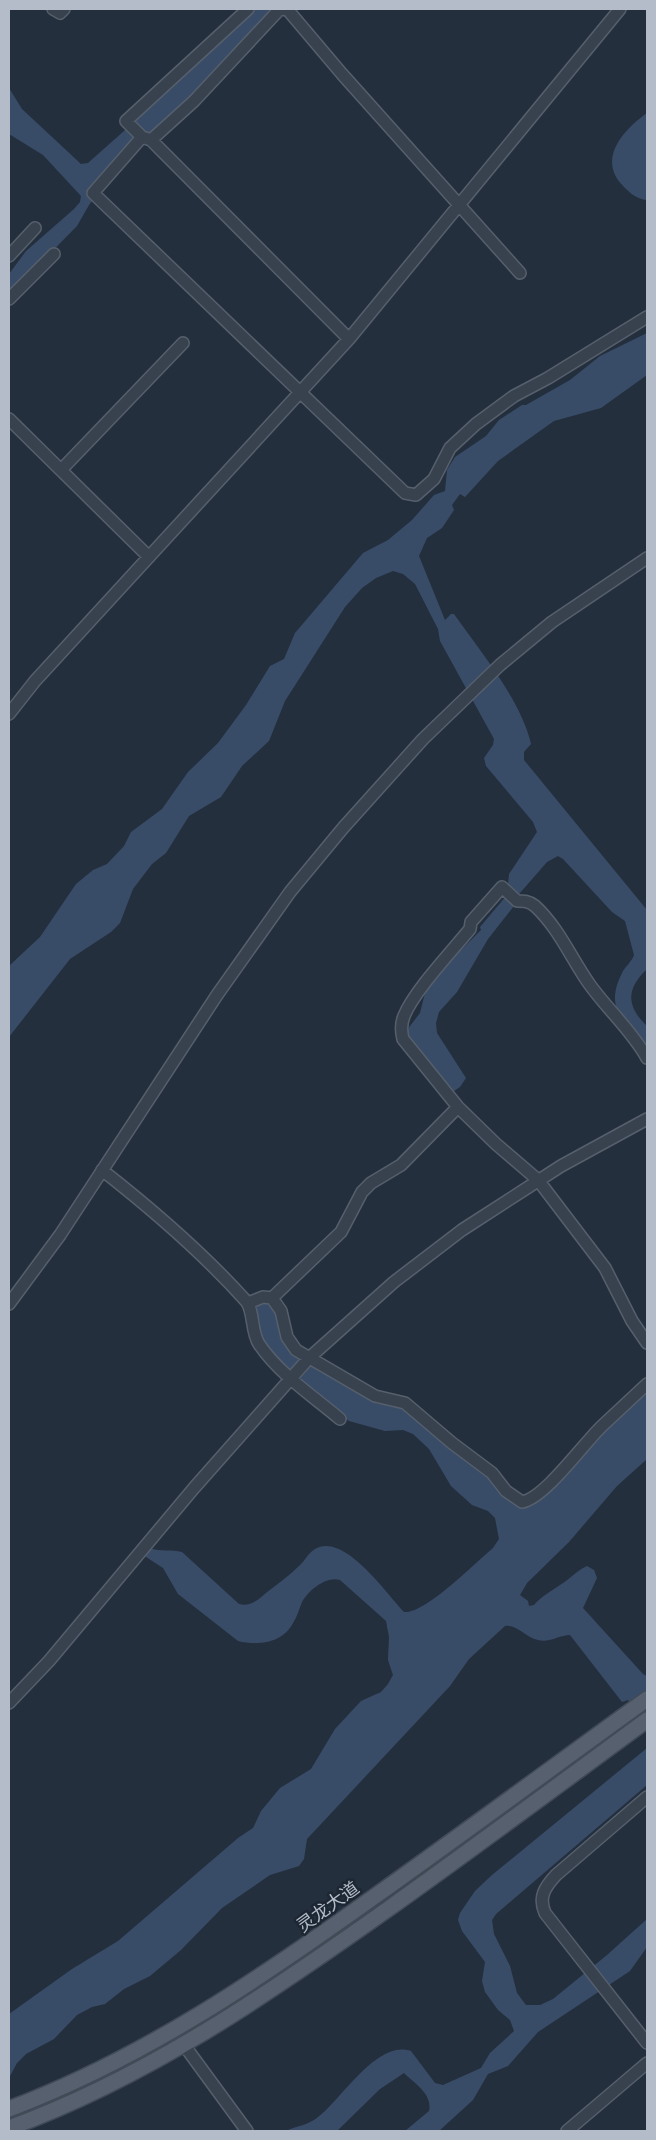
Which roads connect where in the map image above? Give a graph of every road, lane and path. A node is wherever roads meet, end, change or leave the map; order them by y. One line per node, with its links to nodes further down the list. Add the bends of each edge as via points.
1 (53, 9): 2 (street, via 60,13)
2 (64, 9)
3 (248, 9): 6 (street, via 126,121)
4 (286, 9): 6 (street, via 279,10 194,101); 7 (street)
5 (620, 9): 7 (street)
6 (146, 138): 14 (street); 16 (street, via 92,193)
7 (459, 206): 11 (street); 14 (street)
8 (35, 228): 10 (street)
9 (54, 254): 12 (street)
10 (9, 256)
11 (520, 273)
12 (9, 299)
13 (647, 317): 16 (street, via 514,396 476,424 450,448 434,479 416,495 405,493)
14 (349, 340): 16 (street)
15 (183, 343): 18 (street)
16 (301, 394): 19 (street)
17 (9, 419): 18 (street)
18 (61, 470): 19 (street)
19 (149, 557): 21 (street, via 34,681)
20 (647, 558): 25 (street, via 552,622 500,665 423,739 343,828 290,892 217,995)
21 (9, 714)
22 (647, 1058): 23 (street, via 591,986 574,956 537,908 526,901 517,901 502,887 471,922 470,930 414,1000 402,1022 403,1039)
23 (458, 1107): 26 (street); 27 (street, via 401,1165 371,1182 362,1192 341,1232)
24 (647, 1119): 26 (street)
25 (102, 1170): 28 (street, via 155,1212); 29 (street)
26 (538, 1180): 30 (street, via 605,1268); 31 (street, via 424,1258)
27 (272, 1298): 28 (street, via 263,1297); 31 (street, via 281,1311 289,1343)
28 (248, 1303): 32 (street, via 257,1342)
29 (9, 1304)
30 (647, 1343)
31 (309, 1358): 32 (street); 33 (street, via 375,1396 405,1403 492,1473 522,1502 536,1494)
32 (291, 1378): 34 (street); 36 (street, via 168,1518 49,1662)
33 (647, 1384)
34 (340, 1419)
35 (647, 1699): 42 (main road, 灵龙大道, via 250,1984 127,2056 71,2084)
36 (9, 1703)
37 (642, 1725): 40 (main road, 灵龙大道, via 291,1978)
38 (647, 1797): 39 (street, via 556,1875 542,1894 545,1913)
39 (647, 2043)
40 (184, 2045): 43 (main road, 灵龙大道, via 107,2086); 44 (street)
41 (647, 2063): 45 (street)
42 (11, 2108)
43 (11, 2127)
44 (247, 2131)
45 (567, 2131)

